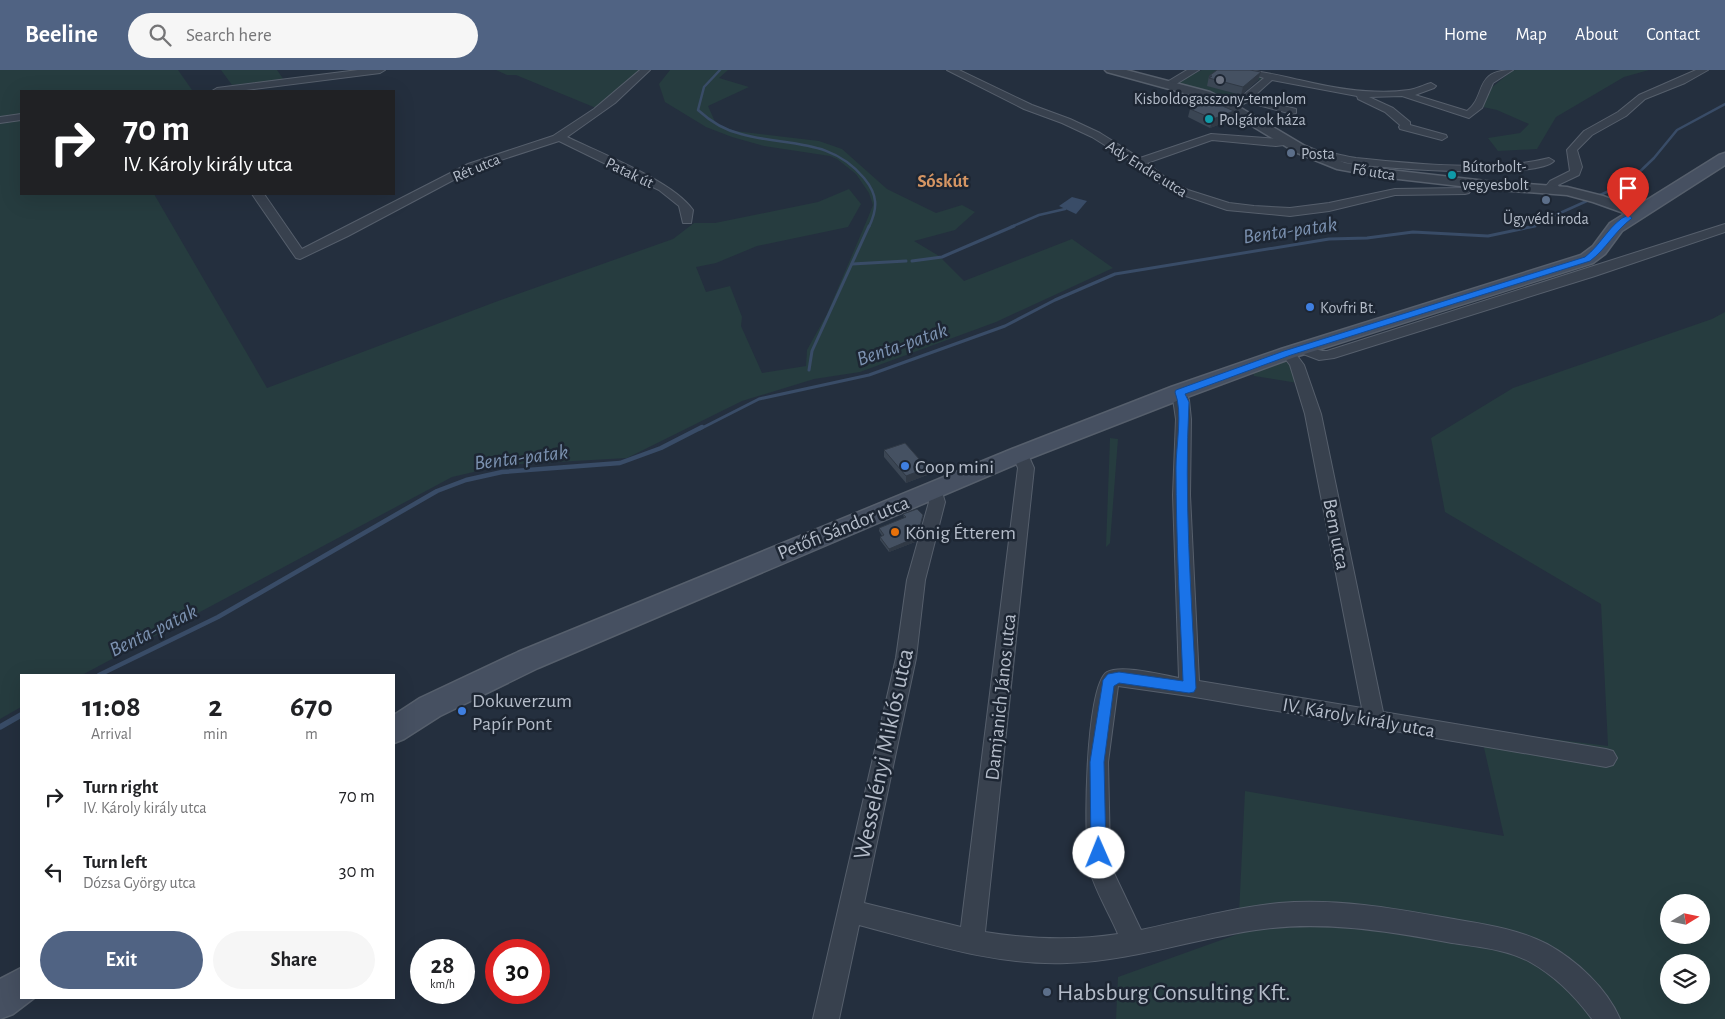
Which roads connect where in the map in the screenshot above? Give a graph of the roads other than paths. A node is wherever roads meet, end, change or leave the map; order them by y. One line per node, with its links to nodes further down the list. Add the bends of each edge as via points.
1 (380, 70): 12 (street)
2 (645, 70): 20 (street, Rét utca, via 613,99)
3 (952, 70): 26 (street, Ady Endre utca, via 1028,107 1080,127)
4 (1111, 70): 10 (street, Fő utca)
5 (1194, 70): 10 (street)
6 (1244, 70): 9 (street)
7 (1508, 70): 14 (street, via 1489,82 1480,106 1469,115)
8 (1703, 70): 28 (street, via 1642,97 1622,114 1588,133 1572,150 1576,171 1552,186)
9 (1270, 77): 13 (street); 15 (street)
10 (1170, 84): 16 (street, Fő utca, via 1206,95)
11 (1431, 86): 14 (street)
12 (225, 90)
13 (1362, 95): 14 (street); 21 (street, via 1389,110 1404,124)
14 (1405, 95)
15 (1245, 99): 16 (street); 17 (street)
16 (1230, 107): 22 (street, Fő utca)
17 (1292, 111)
18 (20, 117): 19 (street)
19 (0, 120)
20 (558, 137): 29 (street, Rét utca, via 474,165 300,255); 31 (street, Patak út, via 663,188 683,204)
21 (1442, 137)
22 (1288, 142): 23 (street, Fő utca); 26 (street, via 1276,144 1212,137)
23 (1313, 154): 25 (street, via 1357,161 1458,168 1507,167); 27 (street, Fő utca, via 1354,168)
24 (1725, 158): 30 (main road, Petőfi Sándor utca)
25 (1549, 161)
26 (1139, 162): 27 (street, Ady Endre utca, via 1166,183 1194,197 1242,208 1280,212 1329,207 1396,192 1466,191)
27 (1470, 184): 28 (street, Fő utca)
28 (1560, 190): 30 (street, Fő utca)
29 (259, 195)
30 (1635, 213): 33 (main road, Petőfi Sándor utca, via 1616,227 1588,259)
31 (687, 220)
32 (1725, 228): 33 (street, via 1329,355)
33 (1295, 351): 34 (main road, Petőfi Sándor utca); 38 (street, Bem utca, via 1296,365 1313,414)
34 (1180, 392): 35 (main road, Petőfi Sándor utca); 37 (street, via 1184,402 1182,525)
35 (1020, 454): 36 (main road, Petőfi Sándor utca); 42 (street, Damjanich János utca, via 1026,468)
36 (934, 490): 39 (main road, Petőfi Sándor utca, via 528,660 430,706); 41 (street, Wesselényi Miklós utca, via 937,502 916,580 906,658)
37 (1189, 688): 38 (street, IV. Károly király utca); 43 (street, IV. Károly király utca, via 1128,678 1113,678 1108,684 1097,762 1099,853 1102,871)
38 (1374, 719): 40 (street, IV. Károly király utca)
39 (395, 729)
40 (1606, 758)
41 (849, 911): 42 (street); 46 (street, Wesselényi Miklós utca)
42 (972, 940): 43 (street, via 1035,952 1092,950)
43 (1134, 942): 47 (street, via 1256,918 1300,914 1376,917 1506,940 1536,952 1552,961 1585,991)
44 (20, 987): 45 (main road)
45 (0, 1001)
46 (826, 1019)
47 (1607, 1019)

